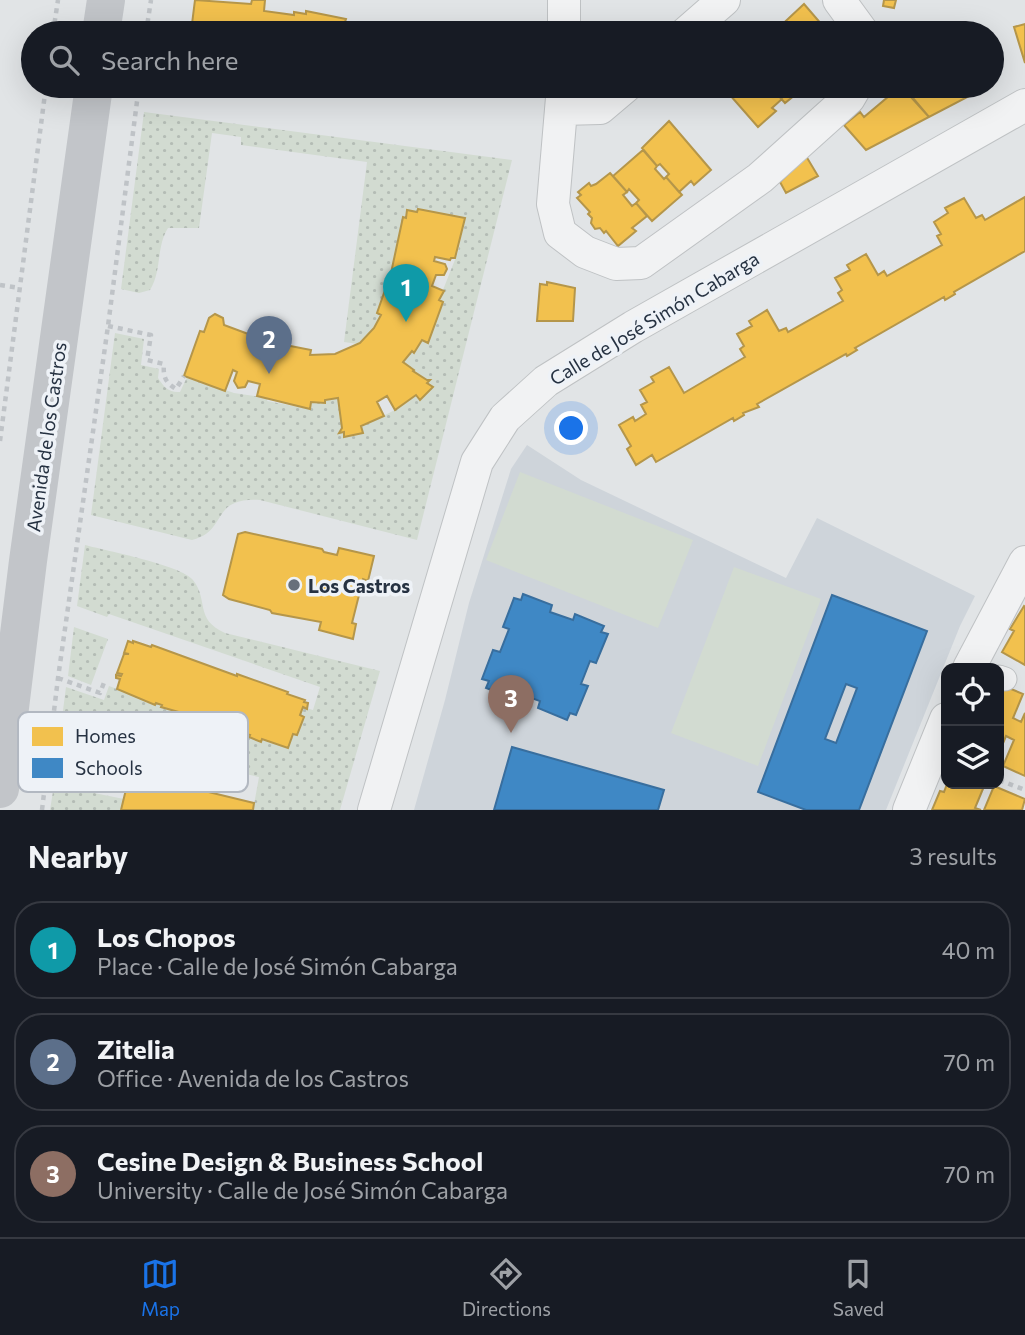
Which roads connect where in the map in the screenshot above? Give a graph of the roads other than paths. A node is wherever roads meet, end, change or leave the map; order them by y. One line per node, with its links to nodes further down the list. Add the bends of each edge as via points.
1 (106, 0): 5 (main road)
2 (564, 0): 6 (street)
3 (724, 0): 7 (street)
4 (839, 0): 8 (street)
5 (103, 21)
6 (564, 21)
7 (700, 21)
8 (854, 21)
9 (92, 98): 19 (main road, Avenida de los Castros)
10 (562, 98): 13 (street, via 553,204 560,233 584,252 616,264 641,263 760,178)
11 (565, 98): 12 (street, via 600,108)
12 (612, 98)
13 (850, 98)
14 (1025, 105): 20 (street, Calle de José Simón Cabarga, via 633,327 546,382 505,418 477,462)
15 (1024, 566): 16 (street)
16 (987, 663)
17 (945, 726): 18 (street)
18 (939, 757): 21 (street)
19 (0, 789)
20 (374, 810)
21 (909, 810)

